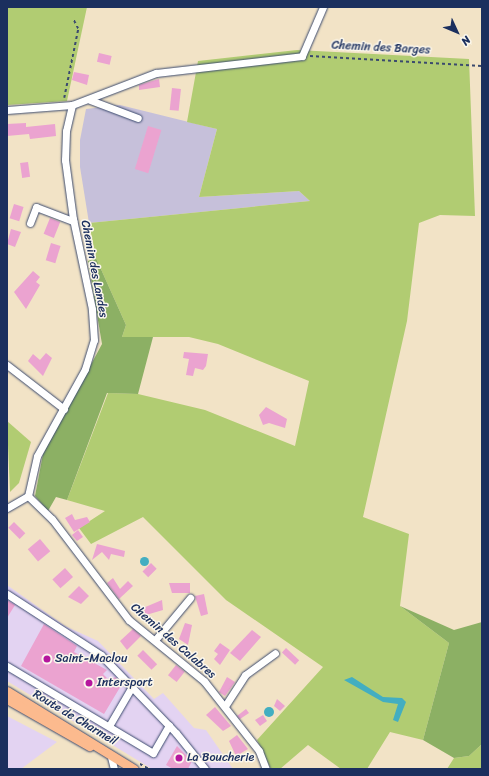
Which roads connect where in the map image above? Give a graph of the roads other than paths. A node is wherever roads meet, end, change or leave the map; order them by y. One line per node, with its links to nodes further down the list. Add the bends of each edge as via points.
1 (323, 7): 2 (street, via 302,56 156,73)
2 (90, 100): 3 (street); 5 (street)
3 (72, 105): 4 (street); 6 (street, Chemin des Landes, via 66,131 65,160)
4 (7, 110)
5 (138, 118)
6 (73, 221): 7 (street, via 36,208); 9 (street, Chemin des Landes, via 92,309 94,340 85,369)
7 (30, 223)
8 (7, 365): 9 (street)
9 (64, 409): 10 (street, Chemin des Landes, via 37,456)
10 (28, 496): 11 (street); 14 (street, Chemin des Calabres, via 52,519 125,615)
11 (7, 508)
12 (7, 594): 17 (street, via 84,642)
13 (190, 598): 14 (street)
14 (155, 640): 20 (street, Chemin des Calabres, via 192,670)
15 (275, 653): 20 (street, via 246,675)
16 (7, 666): 22 (street)
17 (133, 685): 21 (street); 22 (street)
18 (7, 691): 24 (main road, Route de Charmeil)
19 (7, 699): 23 (main road, Route de Charmeil)
20 (225, 706): 27 (street, Chemin des Calabres, via 259,751)
21 (169, 725): 22 (street, via 153,752); 26 (street)
22 (108, 726)
23 (111, 757): 24 (main road, Route de Charmeil); 25 (street)
24 (130, 768)
25 (114, 769)
26 (205, 769)
27 (266, 769)

